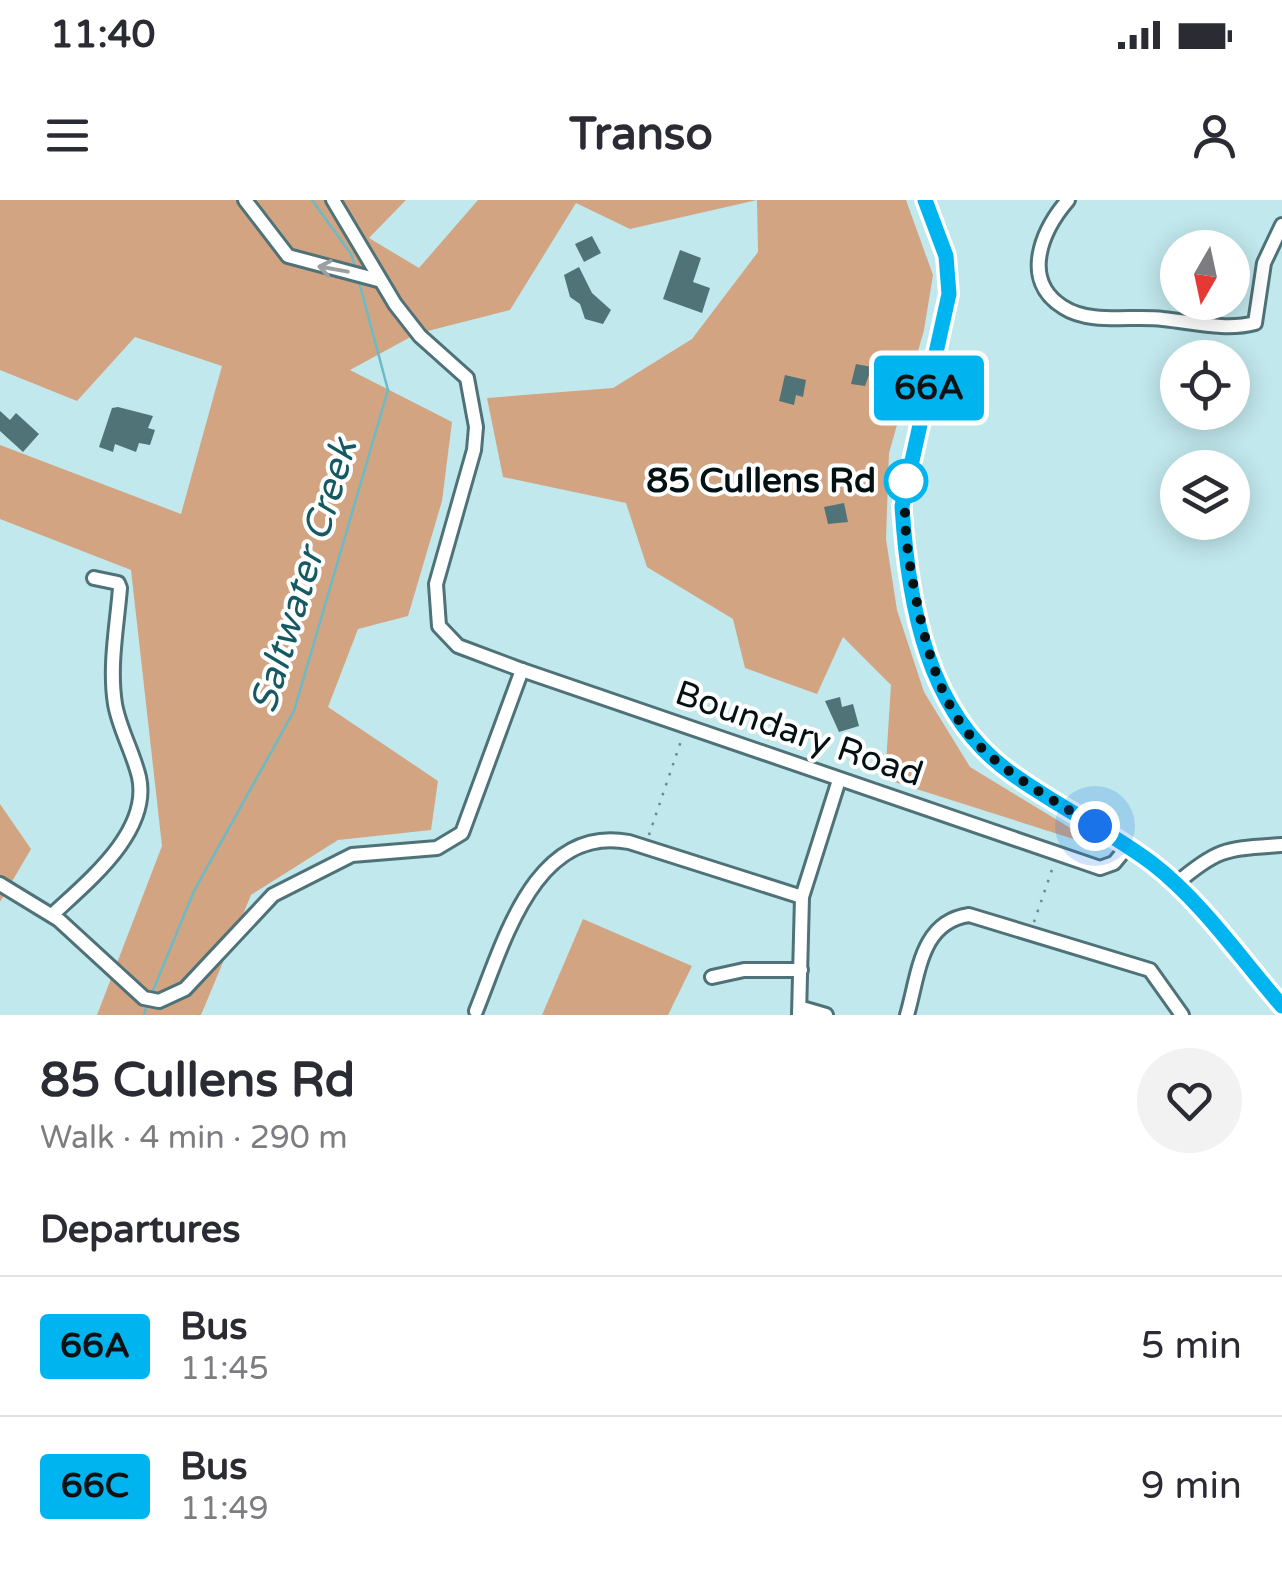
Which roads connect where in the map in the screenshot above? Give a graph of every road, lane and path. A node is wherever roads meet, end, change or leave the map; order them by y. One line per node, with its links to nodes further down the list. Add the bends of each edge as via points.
1 (244, 200): 6 (street, one-way to 1, via 288,256)
2 (333, 200): 6 (street)
3 (924, 200): 11 (main road, via 946,256 949,294 902,506 930,668 958,722 991,758)
4 (1068, 200): 5 (street, via 1038,250 1040,280 1063,308 1103,318 1256,324 1264,263)
5 (1282, 224)
6 (378, 280): 8 (street, Boundary Road, via 420,336 467,378 476,427 436,584 439,626 458,646)
7 (94, 578): 18 (street, via 120,588 116,708 140,783 130,830)
8 (522, 670): 10 (street, Boundary Road); 18 (street, via 462,833 437,848 352,854 273,895 185,989 159,1001 144,998)
9 (682, 738): 13 (path)
10 (839, 780): 11 (street, Boundary Road, via 1100,868); 17 (street)
11 (1128, 846): 16 (main road)
12 (1282, 846): 16 (street, via 1232,847)
13 (646, 847): 17 (street); 23 (street, via 604,837 579,842 554,860 512,920)
14 (1054, 864): 19 (path)
15 (0, 884): 18 (street)
16 (1176, 884): 22 (main road)
17 (802, 897): 20 (street)
18 (52, 915)
19 (1034, 924)
20 (800, 970): 21 (street, via 744,970); 24 (street)
21 (712, 978)
22 (1282, 1006)
23 (476, 1011)
24 (801, 1012): 25 (street)
25 (826, 1015)
26 (907, 1015): 27 (street, via 930,934 952,917 969,915 1150,970)
27 (1182, 1015)

